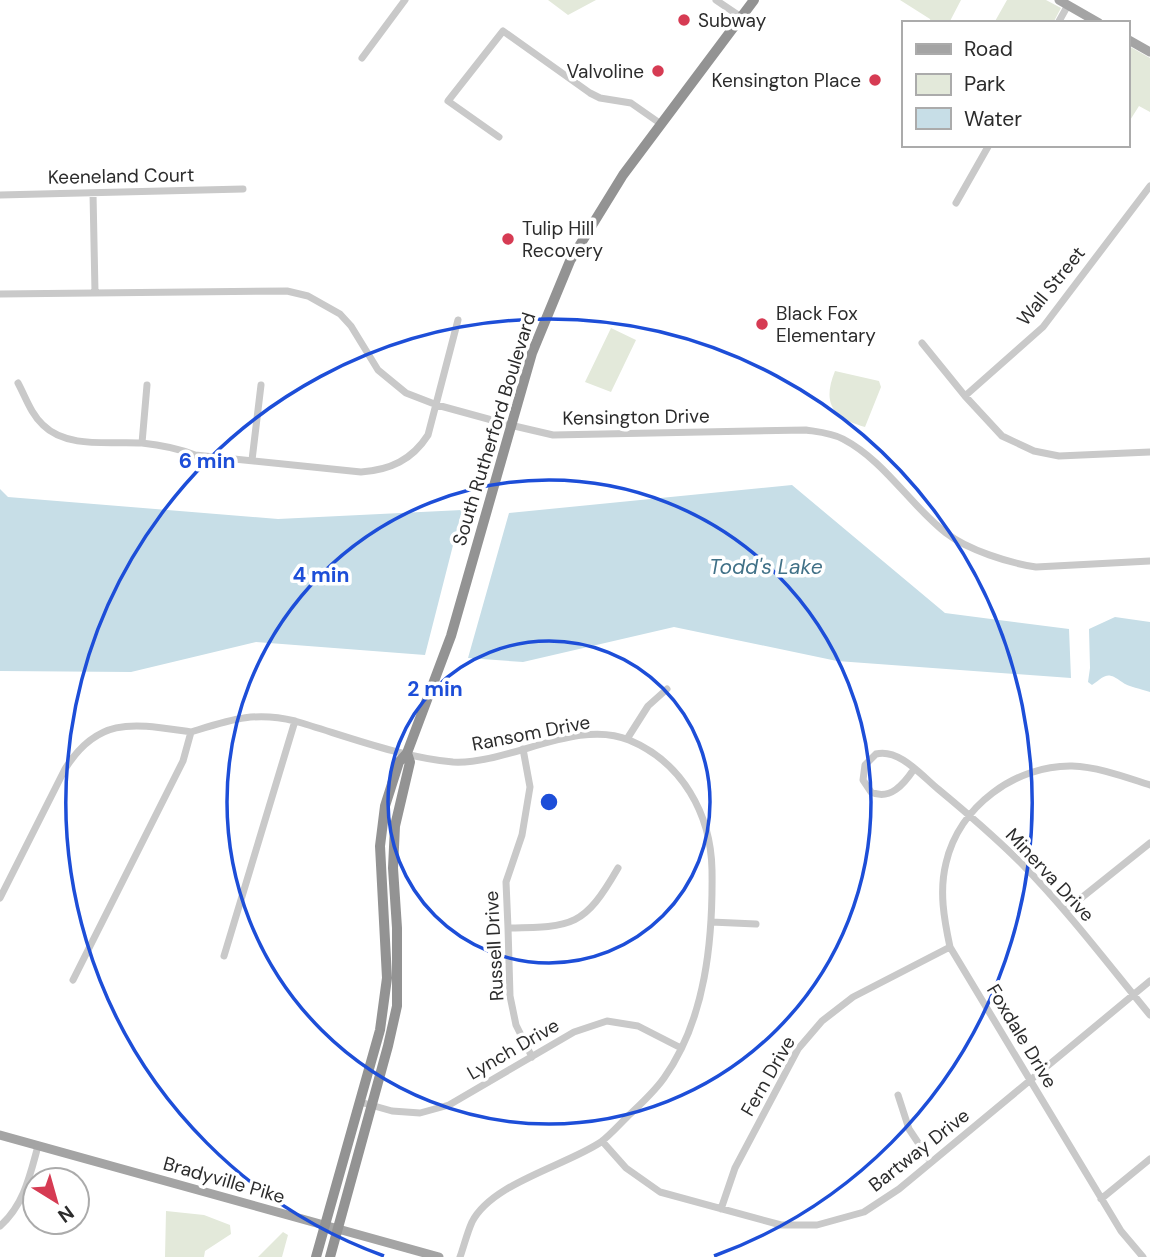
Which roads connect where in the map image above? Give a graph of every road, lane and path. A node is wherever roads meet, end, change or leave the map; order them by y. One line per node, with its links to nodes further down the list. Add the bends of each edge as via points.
1 (405, 0): 10 (street)
2 (716, 0): 5 (street)
3 (754, 0): 5 (highway, South Rutherford Boulevard)
4 (1064, 3): 6 (street); 7 (main road)
5 (741, 17): 11 (highway, South Rutherford Boulevard)
6 (1059, 21)
7 (1096, 21)
8 (1129, 40): 9 (main road)
9 (1150, 52)
10 (362, 58)
11 (661, 124): 12 (street, via 631,103 590,93 503,31 449,101); 28 (highway, South Rutherford Boulevard, via 570,261 532,352)
12 (499, 137)
13 (988, 147): 18 (street)
14 (1150, 186): 26 (street, Wall Street, via 1043,327)
15 (243, 189): 16 (street, Keeneland Court)
16 (93, 193): 17 (street, Keeneland Court); 19 (street)
17 (0, 195)
18 (956, 203)
19 (96, 292): 20 (street, Kensington Drive); 27 (street, Kensington Drive, via 286,291 308,296 340,314 391,383)
20 (0, 294)
21 (458, 320): 27 (street)
22 (922, 344): 26 (street)
23 (18, 383): 29 (street, via 34,416 59,437)
24 (146, 385): 29 (street)
25 (261, 385): 31 (street)
26 (965, 396): 30 (street, via 1002,436 1034,452 1059,456)
27 (437, 405): 28 (street, Kensington Drive); 31 (street, via 421,447 393,467 360,472)
28 (510, 425): 32 (street, Kensington Drive, via 553,435 825,433 868,455 945,532 971,547 1036,567); 38 (highway, South Rutherford Boulevard, via 452,636)
29 (142, 443): 31 (street, via 176,447 195,455)
30 (1150, 452)
31 (252, 460)
32 (1150, 561)
33 (667, 689): 36 (street, via 648,706)
34 (295, 721): 35 (street, Ransom Drive, via 255,715); 38 (street, Ransom Drive); 50 (street)
35 (191, 732): 44 (street, via 134,725 94,736 77,750); 51 (street, via 177,774)
36 (627, 739): 37 (street, Ransom Drive, via 594,734); 46 (street, Ransom Drive, via 656,754 679,774 702,812 712,857)
37 (523, 750): 38 (street, Ransom Drive, via 455,762); 48 (street, Russell Drive, via 530,787 522,835 506,882)
38 (407, 753): 59 (highway, South Rutherford Boulevard, via 399,762 385,806 380,846 387,978 380,1030); 60 (highway, South Rutherford Boulevard, via 410,762 395,825 393,868 397,1006)
39 (914, 769): 39 (street, Minerva Drive, via 899,788 885,794 871,792 863,780 866,762 879,753 898,757); 41 (street, Minerva Drive)
40 (1150, 785): 41 (street, Foxdale Drive, via 1090,768 1052,768 1009,782)
41 (969, 816): 45 (street, Minerva Drive); 49 (street, Foxdale Drive, via 946,862 942,908)
42 (1150, 843): 45 (street)
43 (618, 868): 48 (street, via 599,901 577,920 550,928)
44 (0, 898)
45 (1065, 911): 53 (street, Minerva Drive)
46 (711, 922): 47 (street); 55 (street, Ransom Drive, via 697,1008)
47 (756, 924)
48 (508, 928): 56 (street, Russell Drive, via 510,996 516,1025)
49 (950, 947): 57 (street, Foxdale Drive); 67 (street, Fern Drive, via 853,997 822,1021 798,1049 735,1168)
50 (224, 956)
51 (74, 981)
52 (1150, 981): 53 (street, Bartway Drive)
53 (1134, 995): 54 (street, Minerva Drive); 57 (street, Bartway Drive)
54 (1150, 1014)
55 (681, 1048): 56 (street, Lynch Drive, via 638,1026 607,1021 574,1032); 62 (street, Ransom Drive, via 664,1078)
56 (532, 1057): 60 (street, Lynch Drive, via 449,1105 420,1113)
57 (1030, 1080): 65 (street, Bartway Drive); 66 (street, Foxdale Drive)
58 (898, 1095): 65 (street, via 909,1129)
59 (360, 1102): 60 (street, Lynch Drive); 69 (highway, South Rutherford Boulevard)
60 (372, 1105): 70 (highway, South Rutherford Boulevard)
61 (0, 1135): 63 (main road, Bradyville Pike)
62 (602, 1141): 67 (street, Bartway Drive, via 626,1168 660,1192); 74 (street, Ransom Drive, via 496,1196 473,1220)
63 (38, 1146): 68 (street, via 26,1189 12,1216); 69 (main road, Bradyville Pike)
64 (1150, 1159): 66 (street)
65 (931, 1162): 67 (street, Bartway Drive, via 864,1212 817,1225 780,1225)
66 (1101, 1199): 75 (street, Foxdale Drive)
67 (721, 1209)
68 (0, 1226)
69 (325, 1226): 70 (main road, Bradyville Pike); 71 (highway, South Rutherford Boulevard)
70 (337, 1230): 72 (highway, South Rutherford Boulevard); 73 (main road, Bradyville Pike)
71 (316, 1257)
72 (330, 1257)
73 (439, 1257)
74 (460, 1257)
75 (1143, 1257)

